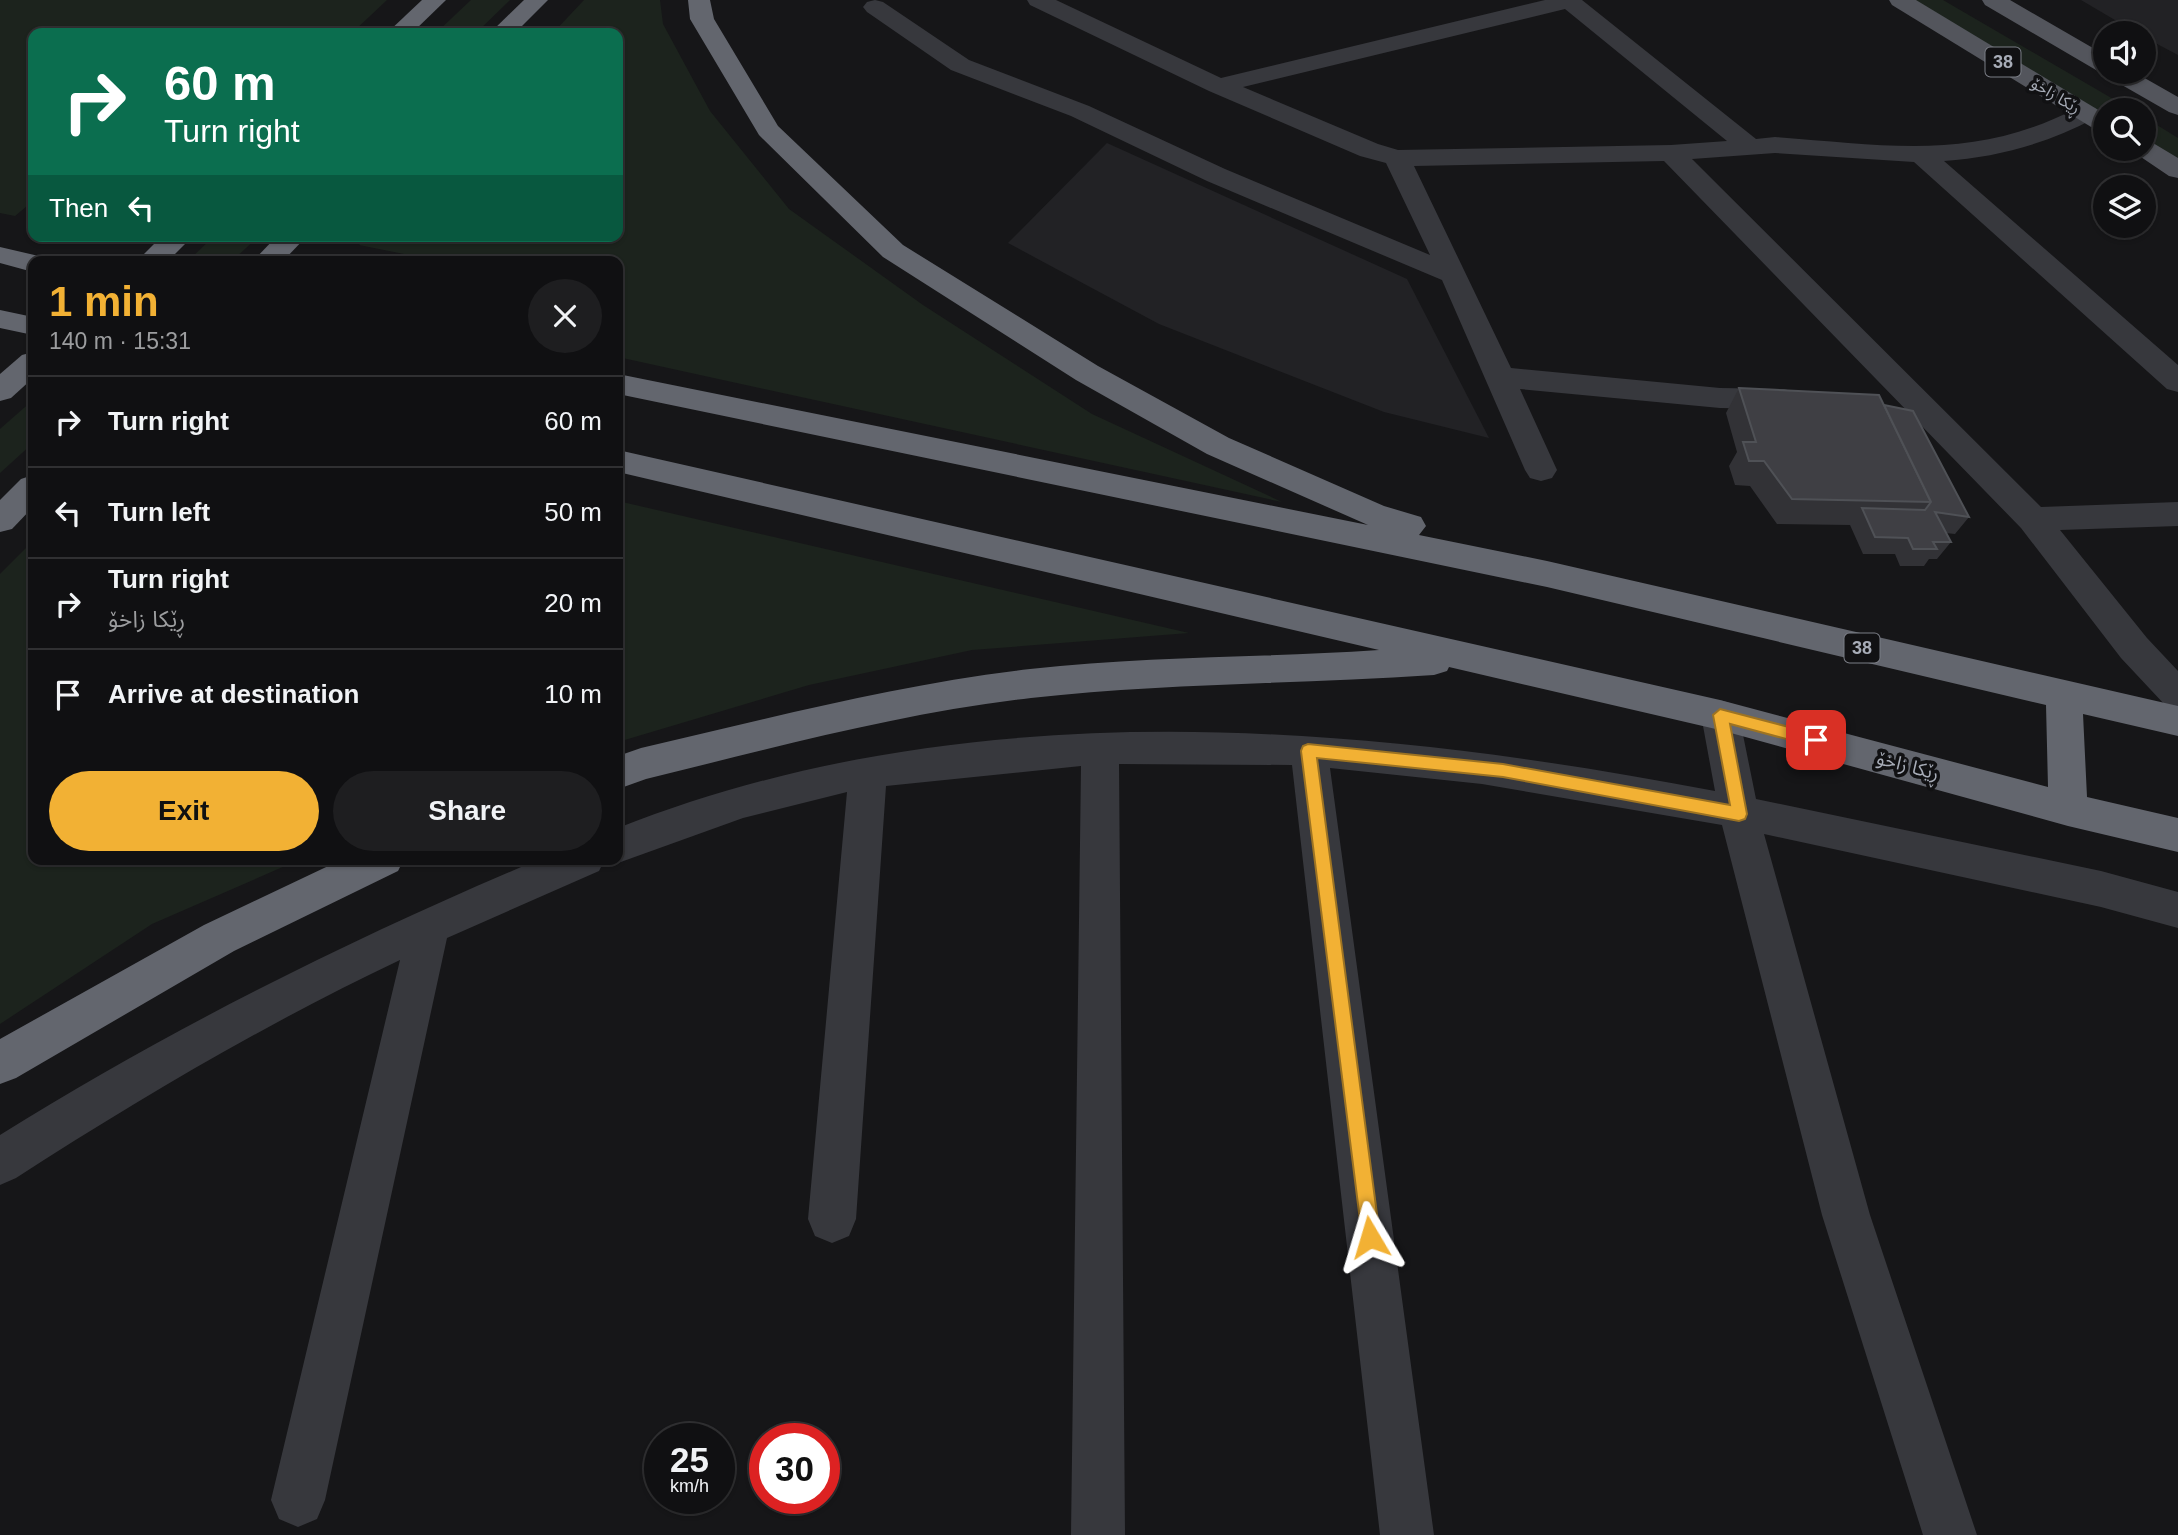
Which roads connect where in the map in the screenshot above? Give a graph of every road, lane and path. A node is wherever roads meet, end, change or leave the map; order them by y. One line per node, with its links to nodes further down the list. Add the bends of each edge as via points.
1 (435, 0): 9 (highway)
2 (537, 0): 10 (highway)
3 (699, 0): 46 (highway, via 702,19 768,130 893,251 1087,373 1218,446 1372,514)
4 (1038, 0): 13 (street)
5 (1568, 0): 13 (street); 17 (street)
6 (1900, 0): 15 (main road, ڕێکا زاخۆ / 38)
7 (1993, 0): 11 (main road, 38)
8 (875, 7): 29 (street, via 960,65 1080,111 1216,175)
9 (404, 28)
10 (507, 28)
11 (2093, 58)
12 (2138, 84): 14 (main road)
13 (1218, 86): 21 (street)
14 (2178, 107)
15 (2093, 118)
16 (2093, 120): 19 (street, via 2013,145)
17 (1749, 146): 18 (street); 19 (street)
18 (1671, 153): 21 (street); 39 (street)
19 (1921, 155): 34 (street)
20 (2156, 156): 22 (main road)
21 (1397, 158): 29 (street)
22 (2178, 170)
23 (172, 242): 26 (highway)
24 (287, 242): 27 (highway)
25 (0, 255): 28 (highway)
26 (157, 256)
27 (272, 256)
28 (28, 262)
29 (1454, 275): 33 (street)
30 (0, 319): 31 (highway)
31 (28, 325)
32 (28, 366): 36 (highway)
33 (1500, 377): 37 (street, via 1720,398); 41 (street)
34 (2178, 382)
35 (623, 385): 46 (highway)
36 (0, 391)
37 (1813, 400)
38 (1879, 401): 39 (street)
39 (1919, 401): 44 (street)
40 (623, 462): 47 (highway, ڕێکا زاخۆ)
41 (1541, 470)
42 (28, 493): 45 (highway)
43 (2178, 514): 44 (street)
44 (2033, 519): 49 (street, via 2134,648)
45 (0, 520)
46 (1547, 574): 48 (highway, 38)
47 (1475, 658): 50 (highway, ڕێکا زاخۆ); 54 (highway, via 1114,675 1027,684 849,714)
48 (2064, 695): 51 (highway, 38); 56 (highway)
49 (2178, 695)
50 (1720, 715): 56 (highway, ڕێکا زاخۆ); 57 (street)
51 (2178, 721)
52 (1100, 750): 53 (street); 55 (street, via 1047,751); 68 (street)
53 (1308, 751): 57 (street, via 1503,770); 69 (street)
54 (623, 771)
55 (868, 772): 59 (street, via 736,804); 66 (street)
56 (2068, 809): 58 (highway, ڕێکا زاخۆ)
57 (1739, 814): 62 (street, via 2101,889); 70 (street, via 1846,1215)
58 (2178, 835)
59 (623, 844)
60 (371, 865): 64 (highway, via 219,938)
61 (571, 865): 63 (street)
62 (2178, 910)
63 (429, 926): 65 (street, via 261,1009); 67 (street)
64 (0, 1063)
65 (0, 1162)
66 (832, 1219)
67 (299, 1500)
68 (1098, 1535)
69 (1408, 1535)
70 (1950, 1535)

